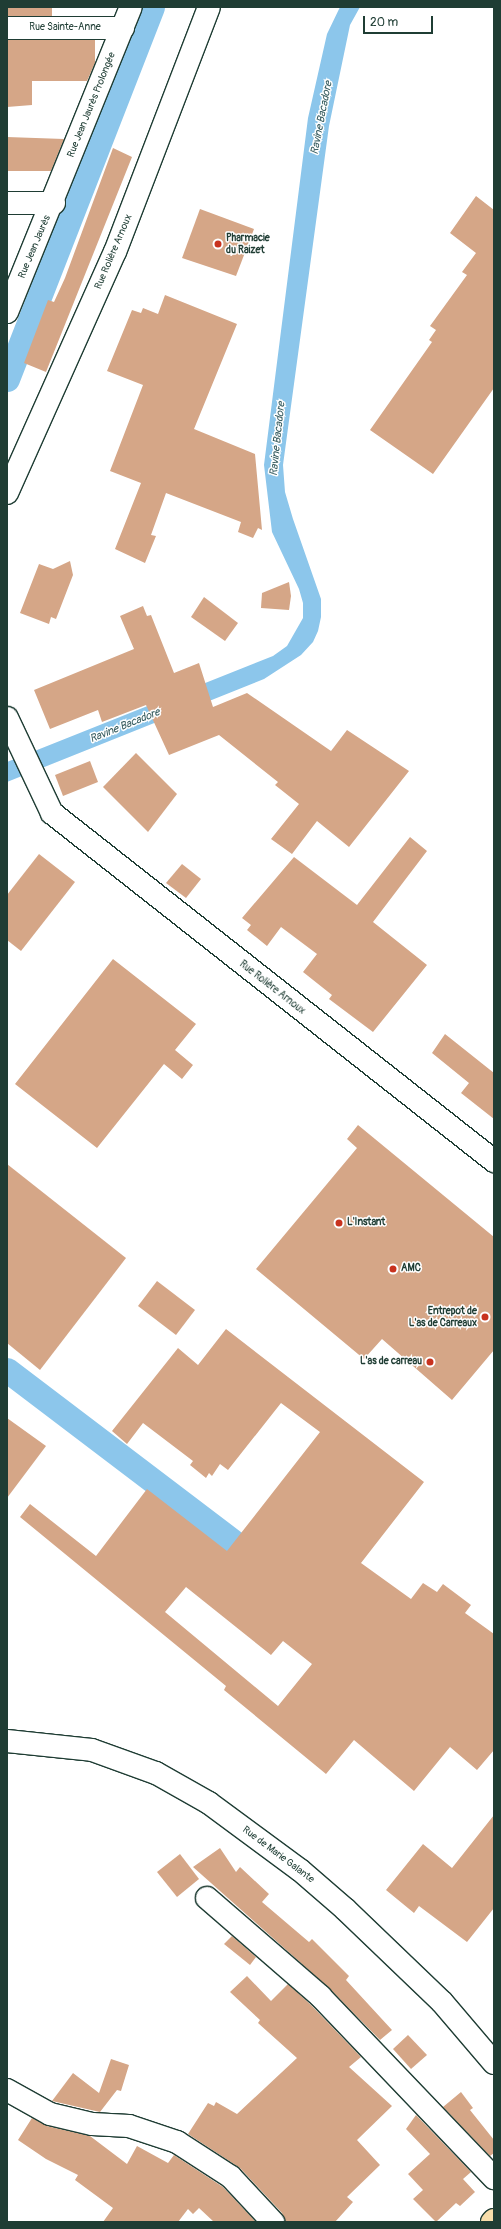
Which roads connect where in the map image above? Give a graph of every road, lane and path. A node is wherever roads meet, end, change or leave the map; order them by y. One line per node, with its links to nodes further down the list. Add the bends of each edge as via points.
1 (132, 7): 4 (street, Rue Jean Jaurès Prolongée)
2 (209, 7): 8 (street, Rue Rolière Arnoux, via 115,252)
3 (7, 28): 4 (street, Rue Sainte-Anne)
4 (123, 28): 6 (street, Rue Jean Jaurès Prolongée)
5 (7, 203): 6 (street)
6 (54, 203): 7 (street, Rue Jean Jaurès)
7 (7, 312)
8 (7, 493)
9 (7, 718): 10 (street, Rue Rolière Arnoux, via 52,813)
10 (494, 1161)
11 (7, 1741): 13 (street, Rue de Marie Galante, via 92,1750 156,1773 210,1803 300,1870 345,1909 442,2002)
12 (207, 1898): 15 (street, via 320,1996)
13 (494, 2063)
14 (7, 2090): 16 (street, via 50,2114 92,2124 129,2126 177,2142 231,2177)
15 (494, 2178)
16 (273, 2222)

